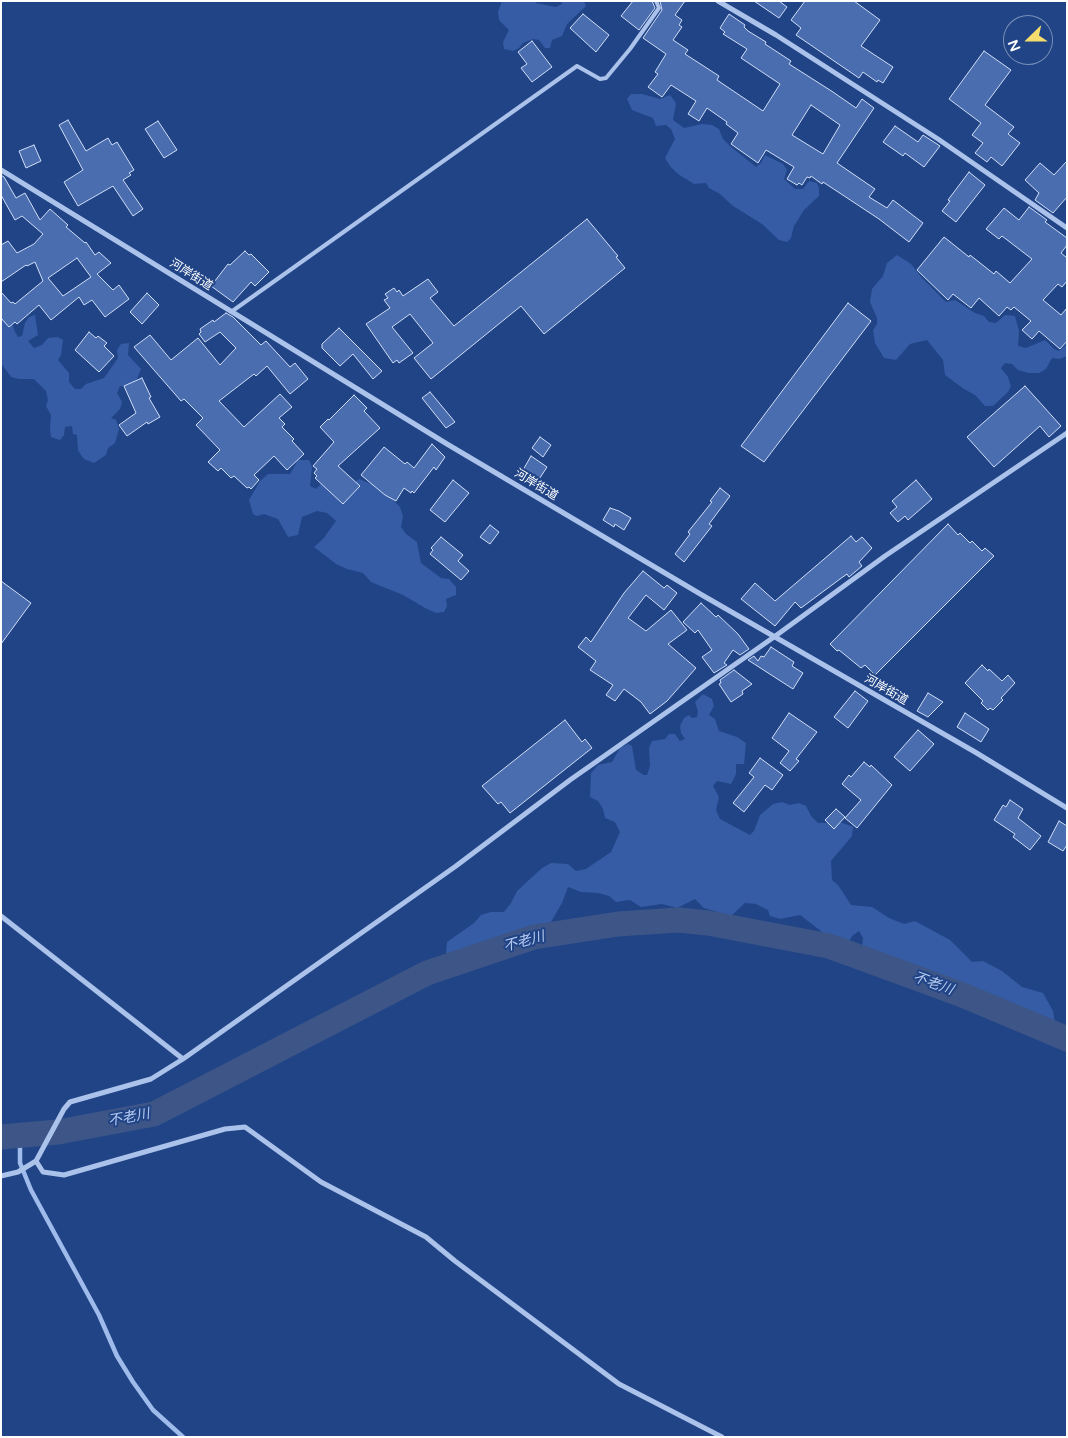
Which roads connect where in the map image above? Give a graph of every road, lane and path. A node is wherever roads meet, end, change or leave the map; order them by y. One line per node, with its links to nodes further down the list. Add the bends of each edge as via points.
1 (656, 1): 5 (lane, via 659,8 606,78 600,79 577,66)
2 (718, 1): 4 (street, via 776,34)
3 (1, 170): 5 (street, 河岸街道)
4 (1067, 228)
5 (231, 312): 7 (street, 河岸街道)
6 (1067, 434): 7 (street, via 885,556)
7 (774, 637): 8 (street, 河岸街道); 10 (street)
8 (1067, 808)
9 (1, 916): 10 (street)
10 (183, 1058): 11 (street, via 151,1078 70,1102)
11 (36, 1161): 12 (street, via 18,1172); 13 (street, via 43,1172 64,1175 226,1129 244,1127 321,1182 426,1237 619,1384)
12 (1, 1176)
13 (722, 1437)

